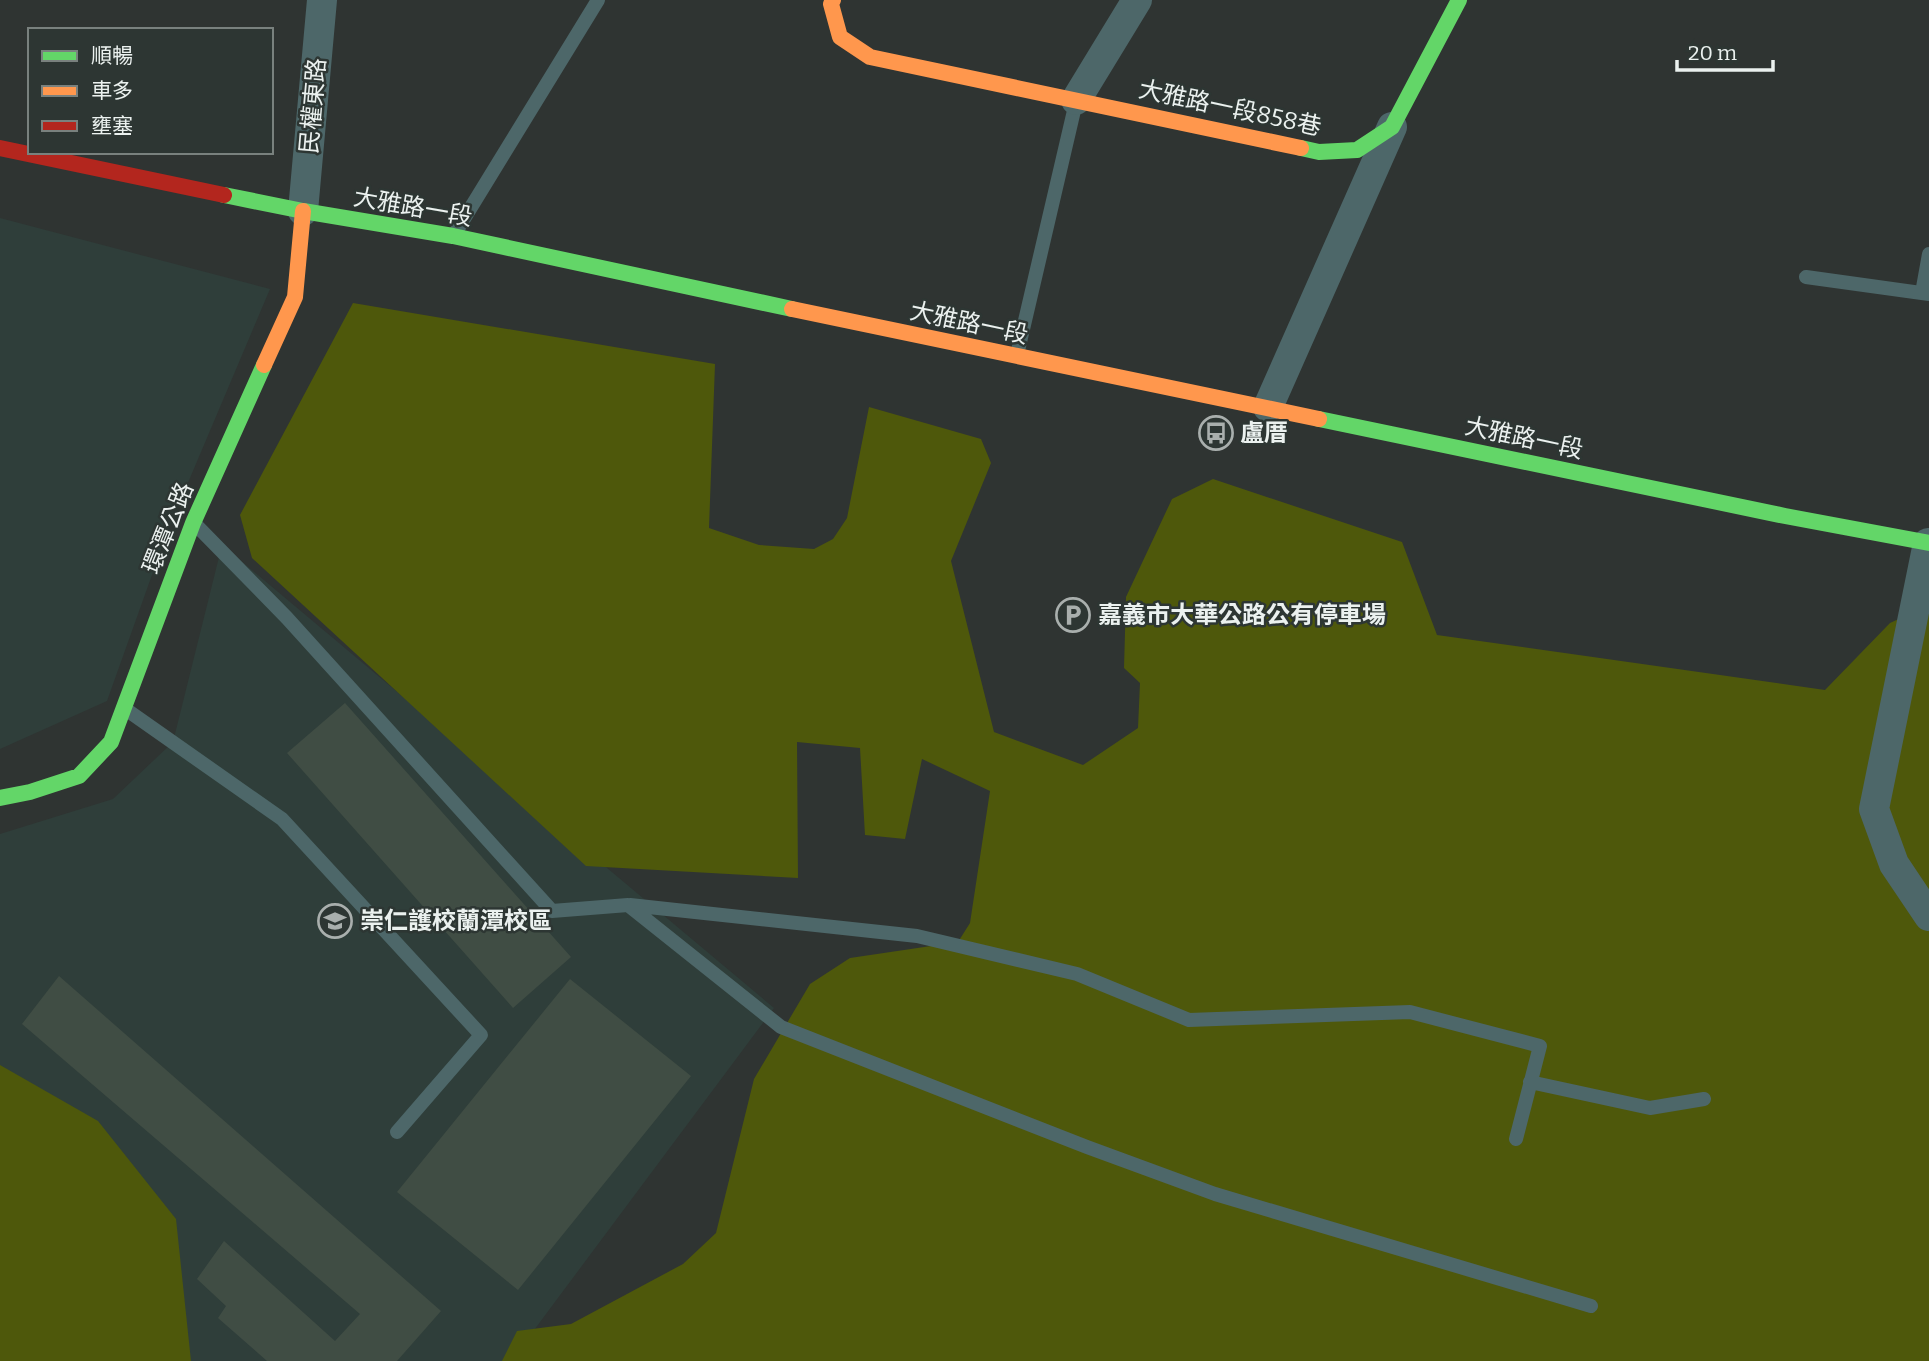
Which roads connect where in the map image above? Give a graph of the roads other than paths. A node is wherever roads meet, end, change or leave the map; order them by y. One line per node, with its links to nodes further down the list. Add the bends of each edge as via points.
1 (322, 0): 11 (street, 民權東路)
2 (597, 0): 12 (lane)
3 (833, 0): 6 (main road, 大雅路一段858巷, via 840,37 870,57)
4 (1137, 0): 6 (street)
5 (1460, 0): 7 (main road, 大雅路一段858巷)
6 (1076, 100): 7 (main road, 大雅路一段858巷, via 1319,152 1357,150); 16 (lane)
7 (1392, 127): 17 (street)
8 (0, 148): 9 (main road, 大雅路一段)
9 (28, 154)
10 (29, 154): 11 (main road, 大雅路一段)
11 (303, 211): 12 (main road, 大雅路一段); 18 (main road, 環潭公路, via 295,297)
12 (453, 236): 16 (main road, 大雅路一段)
13 (1929, 254): 15 (lane)
14 (1806, 277): 15 (lane)
15 (1925, 293)
16 (1017, 356): 17 (main road, 大雅路一段)
17 (1268, 407): 19 (main road, 大雅路一段)
18 (193, 523): 20 (main road, 環潭公路); 22 (lane, via 287,618 552,911)
19 (1928, 543): 23 (street, via 1874,809 1894,864)
20 (124, 708): 21 (main road, 環潭公路, via 111,742 79,776); 26 (lane, via 282,818 481,1035)
21 (0, 798)
22 (628, 905): 24 (lane, via 917,936 1077,974 1189,1020 1410,1012 1539,1046); 28 (lane, via 781,1027 1214,1194)
23 (1929, 916)
24 (1530, 1082): 25 (lane, via 1650,1108); 27 (lane)
25 (1704, 1100)
26 (397, 1132)
27 (1516, 1139)
28 (1591, 1306)

